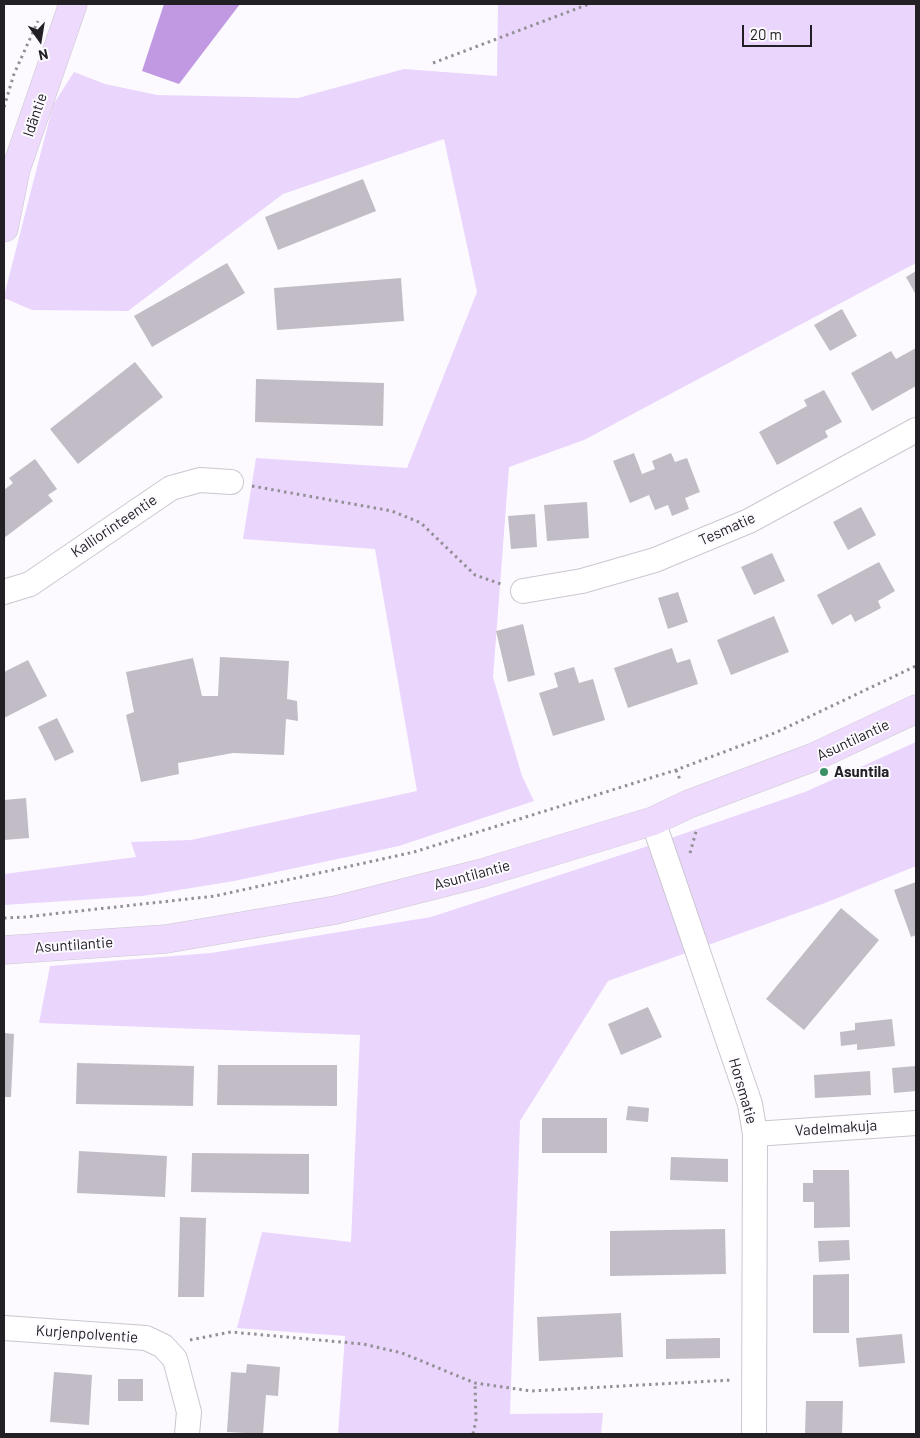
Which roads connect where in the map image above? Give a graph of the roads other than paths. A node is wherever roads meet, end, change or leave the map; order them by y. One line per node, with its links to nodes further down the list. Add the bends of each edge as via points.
1 (73, 4): 2 (street, Idäntie, via 16,169)
2 (4, 228)
3 (916, 430): 5 (street, Tesmatie, via 749,521 655,560 582,581)
4 (231, 482): 6 (street, Kalliorinteentie, via 200,480 170,488 30,584)
5 (523, 591)
6 (4, 592)
7 (916, 709): 8 (street, Asuntilantie, via 814,757)
8 (653, 821): 9 (street, Asuntilantie, via 482,873 336,910 166,939); 11 (street, Horsmatie, via 750,1104)
9 (4, 950)
10 (916, 1123): 11 (street, Vadelmakuja)
11 (755, 1134): 14 (street, Horsmatie)
12 (4, 1328): 13 (street, Kurjenpolventie, via 146,1338 163,1346 175,1359 189,1412)
13 (187, 1434)
14 (754, 1434)

